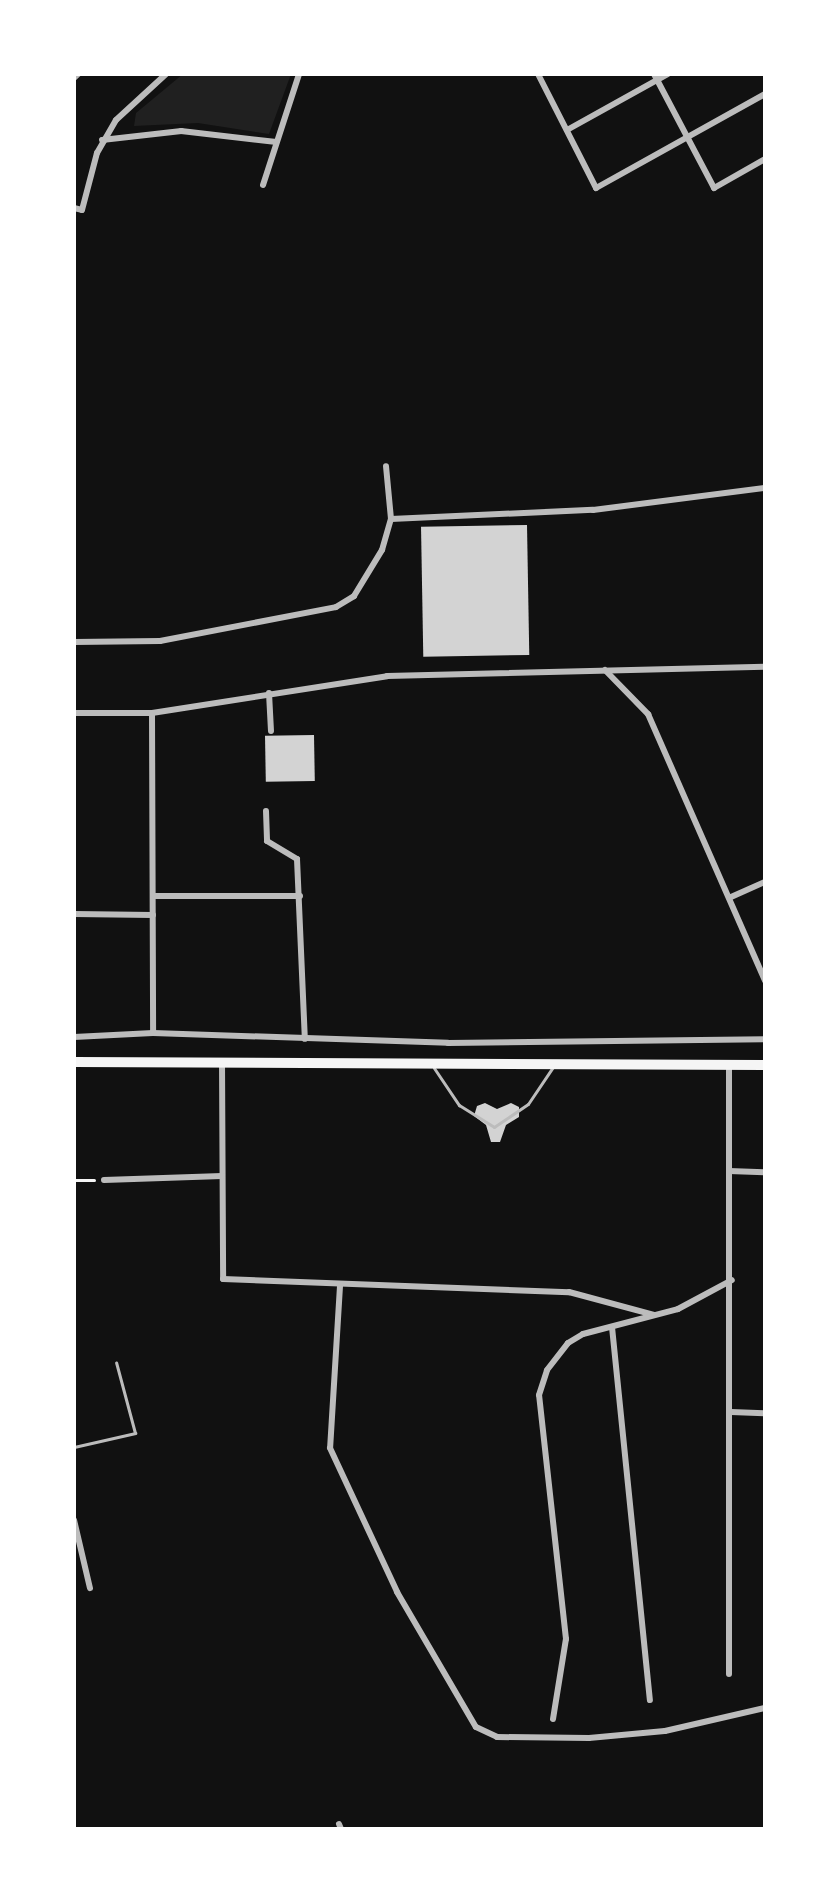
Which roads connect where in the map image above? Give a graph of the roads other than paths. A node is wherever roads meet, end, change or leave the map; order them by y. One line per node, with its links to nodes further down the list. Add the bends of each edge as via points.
1 (78, 74): 7 (street)
2 (166, 74): 11 (street, via 132,103)
3 (299, 74): 12 (street)
4 (538, 74): 9 (street)
5 (668, 74): 6 (street)
6 (655, 77): 9 (street); 10 (street)
7 (74, 78)
8 (765, 94): 10 (street)
9 (567, 130): 10 (street, via 596,188)
10 (687, 137): 13 (street, via 714,188)
11 (102, 140): 12 (street, via 181,131); 15 (street)
12 (276, 142): 14 (street)
13 (765, 159)
14 (263, 185)
15 (78, 209)
16 (386, 466): 18 (street)
17 (765, 488): 18 (street, via 593,510)
18 (391, 519): 19 (street, via 369,575 354,596 336,607 160,641)
19 (74, 642)
20 (765, 667): 21 (street)
21 (605, 670): 22 (street, via 387,676); 30 (street, via 648,714)
22 (269, 693): 24 (street); 25 (street)
23 (74, 713): 24 (street)
24 (152, 713): 28 (street)
25 (271, 731)
26 (266, 811): 29 (street, via 267,841 297,859)
27 (765, 882): 30 (street)
28 (153, 896): 29 (street); 32 (street)
29 (300, 896): 36 (street)
30 (731, 897): 33 (street)
31 (74, 914): 32 (street)
32 (153, 915): 34 (street)
33 (765, 980)
34 (153, 1033): 35 (street); 36 (street)
35 (74, 1037)
36 (305, 1039): 37 (street)
37 (765, 1039)
38 (222, 1061): 39 (main road); 41 (main road); 46 (street)
39 (74, 1062)
40 (729, 1064): 42 (main road); 43 (main road); 44 (street)
41 (431, 1065): 42 (main road); 42 (lane, via 459,1105 494,1127 528,1104)
42 (555, 1065)
43 (765, 1065)
44 (729, 1171): 45 (street); 48 (street)
45 (765, 1172)
46 (222, 1176): 47 (street); 49 (street, via 223,1279)
47 (104, 1180)
48 (732, 1280): 50 (street, via 702,1300); 53 (street)
49 (340, 1286): 50 (street, via 569,1292); 61 (street, via 330,1448 397,1592 476,1727 497,1737 589,1738 665,1731)
50 (654, 1315): 51 (street)
51 (612, 1327): 60 (street); 62 (street, via 568,1343 547,1370 539,1395 566,1639)
52 (116, 1362): 55 (lane, via 135,1433)
53 (731, 1412): 54 (street); 59 (street)
54 (765, 1413)
55 (74, 1447)
56 (74, 1520): 57 (street)
57 (75, 1530): 58 (street)
58 (90, 1588)
59 (729, 1674)
60 (650, 1700)
61 (765, 1708)
62 (553, 1719)

